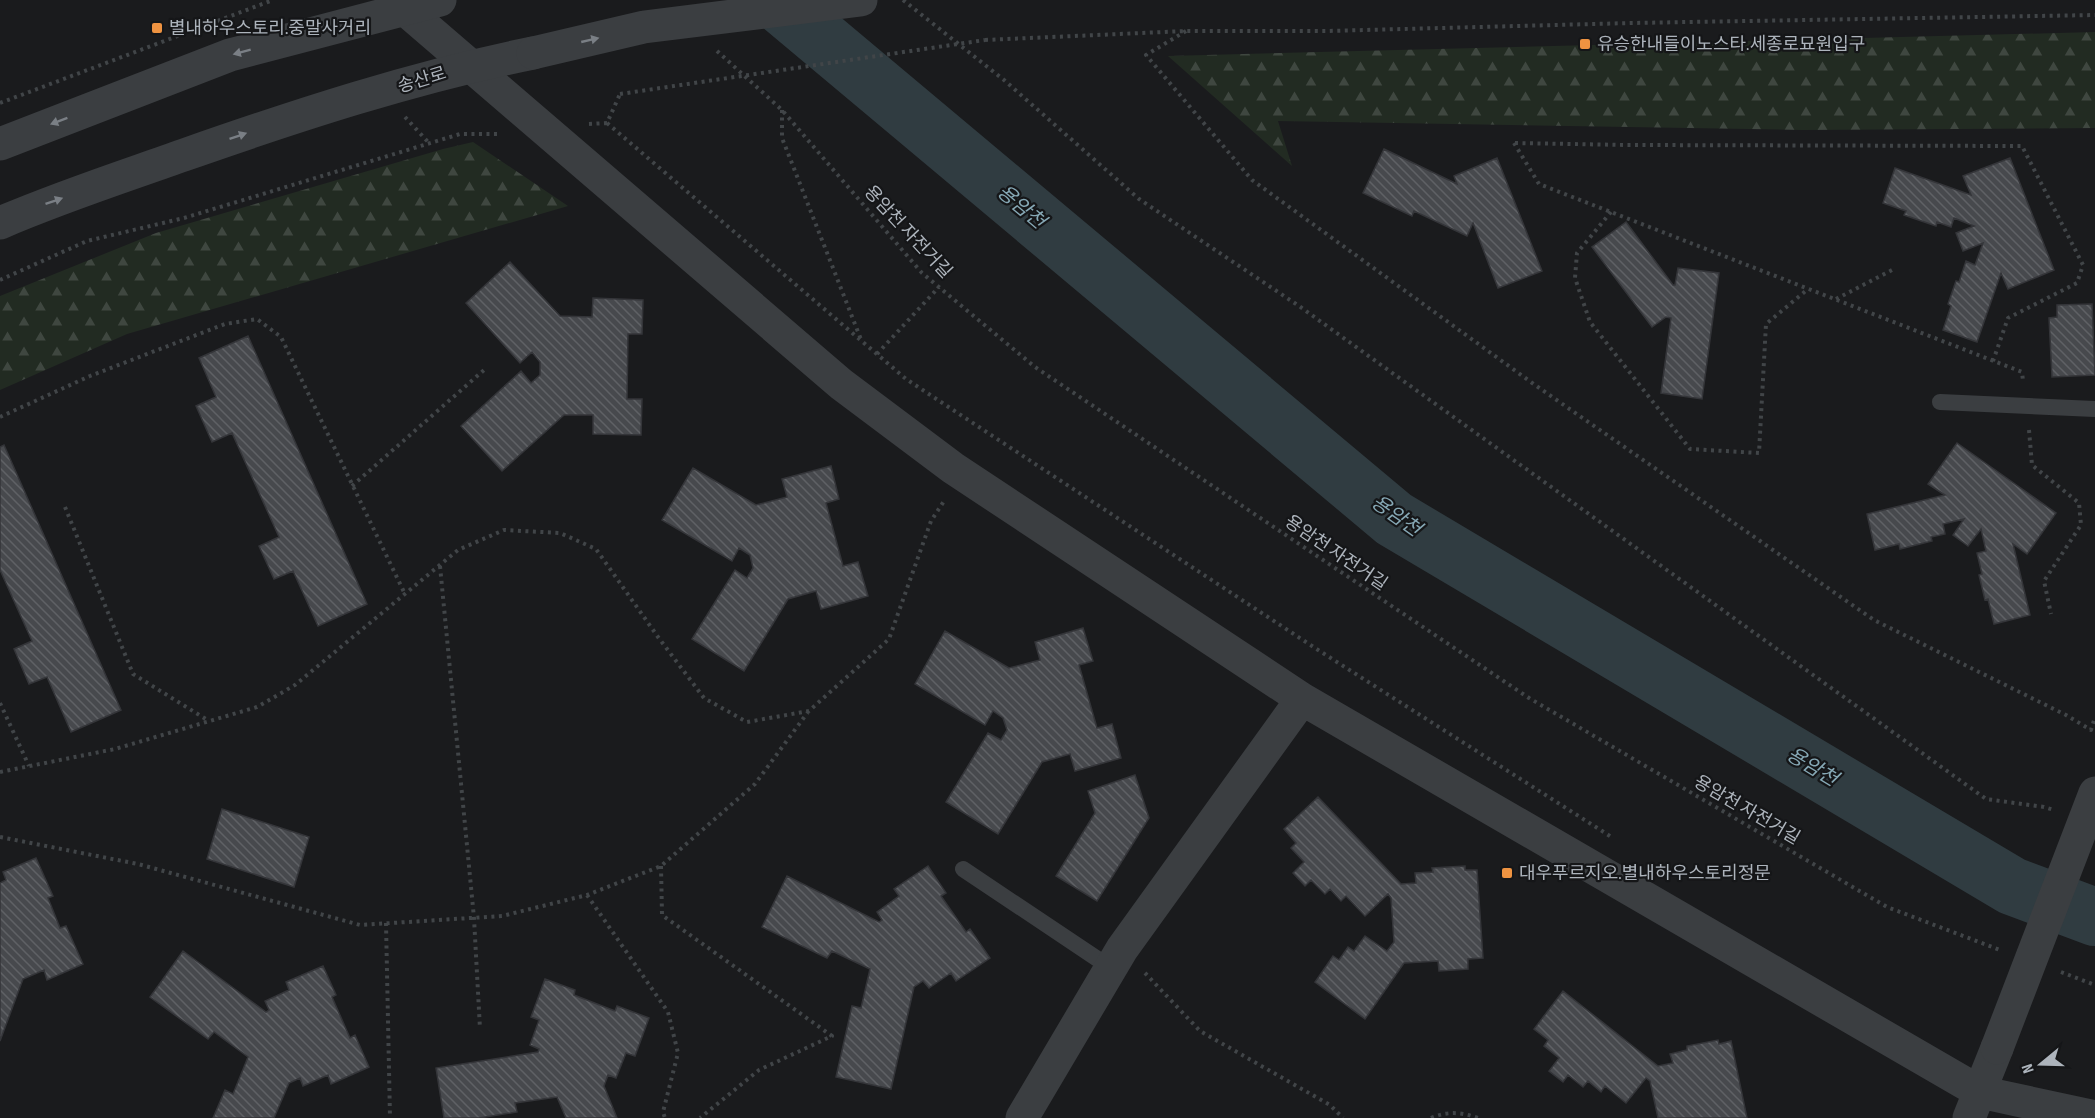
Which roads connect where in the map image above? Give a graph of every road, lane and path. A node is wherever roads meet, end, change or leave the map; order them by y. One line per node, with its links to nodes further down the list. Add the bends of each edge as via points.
1 (273, 0): 11 (path)
2 (440, 0): 5 (street)
3 (861, 0): 9 (street, 송산로, one-way to 3, bridge, via 645,27)
4 (903, 0): 45 (path, via 1004,80 1139,200 1299,306 1986,799)
5 (400, 5): 9 (street); 15 (street, one-way to 15, via 230,55)
6 (2095, 15): 7 (path)
7 (1186, 31): 10 (path, bridge, via 985,40); 40 (path, via 1146,55 1252,180 1535,385 1874,620 2091,730)
8 (713, 47): 12 (path, 용암천 자전거길)
9 (470, 65): 17 (street, 송산로, one-way to 9, via 260,129); 37 (street, via 841,384 953,468)
10 (620, 94)
11 (0, 103)
12 (782, 110): 20 (path, 용암천 자전거길, via 922,273); 23 (path, via 782,138)
13 (607, 123): 23 (path)
14 (488, 135): 19 (path, via 460,134 184,218 87,241)
15 (0, 144)
16 (1611, 212): 21 (path); 21 (path, via 1577,253 1575,279 1590,322 1690,449 1759,453 1766,324); 25 (path, via 1539,184 1514,143 2022,146 2083,265 2077,283 2008,318)
17 (0, 223)
18 (1892, 270): 22 (path)
19 (0, 280)
20 (939, 286): 24 (path); 53 (path, 용암천 자전거길, via 1035,367 1529,698 1887,907)
21 (1809, 289): 22 (path)
22 (1835, 299): 25 (path)
23 (863, 342): 24 (path)
24 (877, 354): 47 (path, via 906,379 1315,648)
25 (1993, 361): 28 (path, via 2022,372)
26 (484, 370): 31 (path)
27 (1940, 402): 28 (lane)
28 (2027, 406): 29 (lane); 36 (path, via 2032,465 2079,503 2081,525 2044,581)
29 (2095, 409)
30 (0, 417): 31 (path, via 90,376 214,328 257,319 281,337)
31 (352, 486): 35 (path)
32 (946, 498): 39 (path, via 931,521 889,639)
33 (64, 507): 41 (path, via 133,674)
34 (440, 566): 35 (path); 39 (path, via 458,550 504,530 560,533 596,549 704,698 747,722); 51 (path)
35 (405, 594): 41 (path, via 295,686 257,707)
36 (2051, 614)
37 (1302, 699): 54 (street); 58 (street)
38 (0, 703): 42 (path)
39 (809, 711): 48 (path, via 755,784)
40 (2095, 717)
41 (210, 721): 42 (path, via 116,749)
42 (28, 766): 43 (path)
43 (0, 772)
44 (2095, 793): 58 (street, bridge)
45 (2065, 813)
46 (0, 837): 52 (path, via 138,864 360,925)
47 (1617, 840)
48 (661, 866): 50 (path); 62 (path, via 662,915 832,1036 759,1070)
49 (963, 869): 54 (lane)
50 (587, 895): 51 (path, via 502,916); 61 (path, via 668,1012 678,1053 663,1112)
51 (474, 918): 52 (path); 57 (path)
52 (386, 923): 60 (path)
53 (2007, 952)
54 (1116, 958): 63 (street); 64 (path, via 1200,1031 1330,1105)
55 (2051, 969): 56 (path)
56 (2095, 985)
57 (480, 1029)
58 (1974, 1105): 59 (street)
59 (2095, 1117)
60 (390, 1118)
61 (665, 1118)
62 (699, 1118)
63 (1022, 1118)
64 (1343, 1118)
65 (1431, 1118): 66 (path, via 1465,1113)
66 (1478, 1118)

